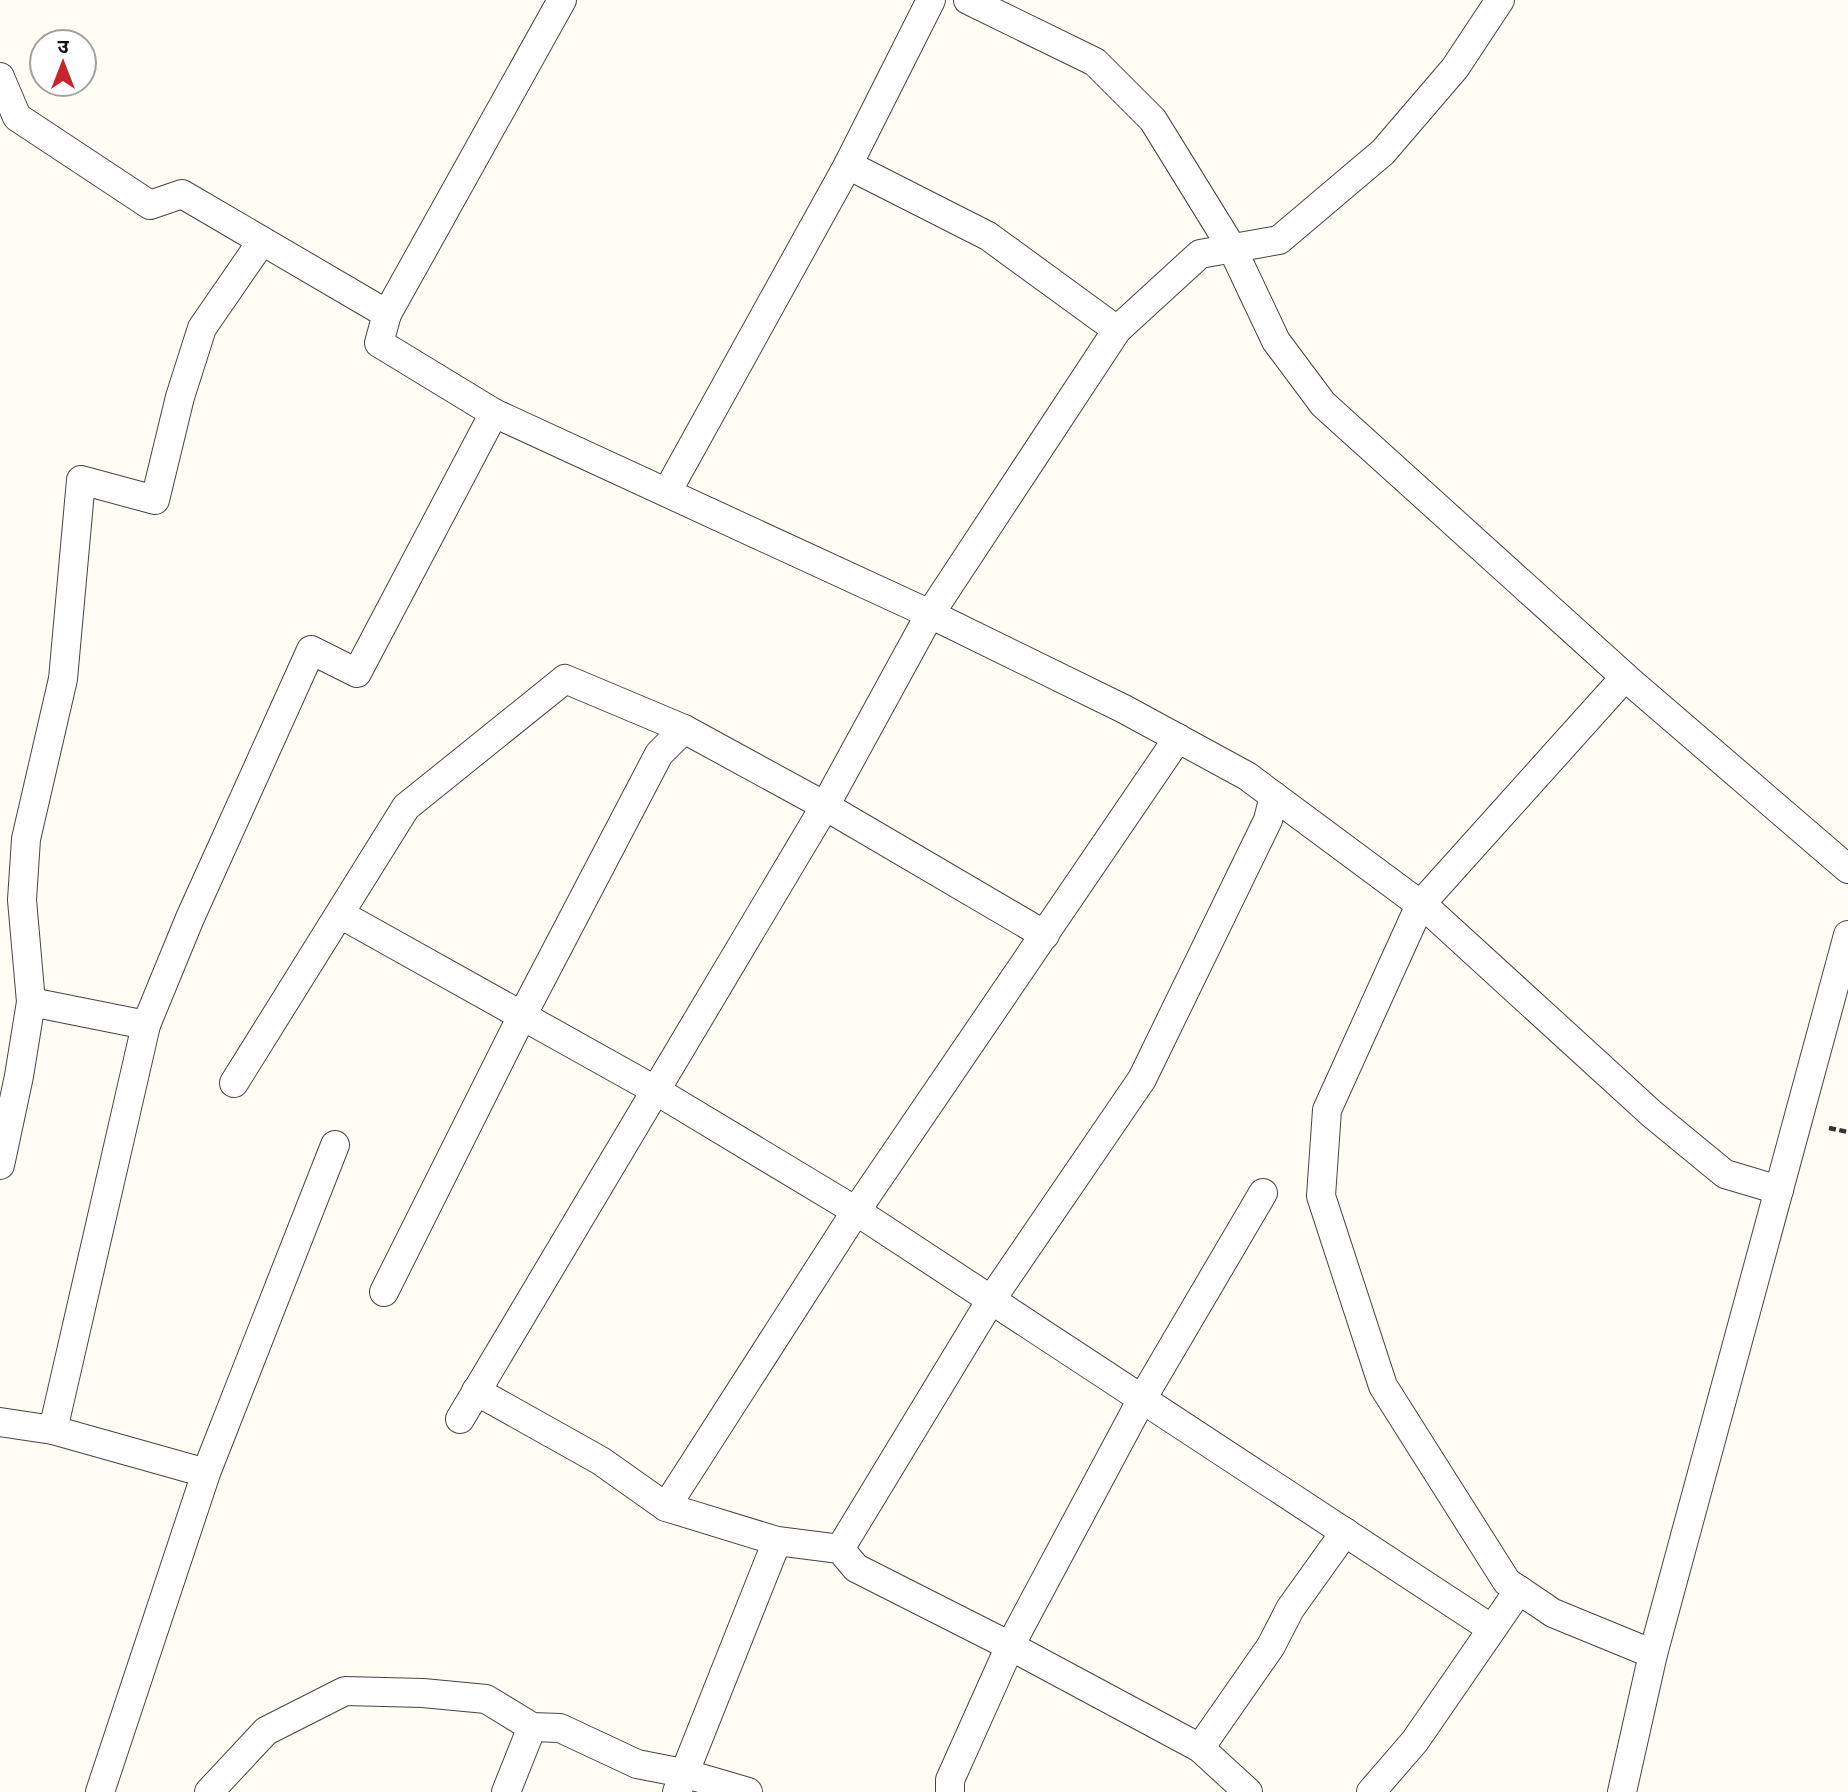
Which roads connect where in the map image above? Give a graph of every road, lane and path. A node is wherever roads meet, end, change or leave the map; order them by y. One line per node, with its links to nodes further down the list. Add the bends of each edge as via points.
1 (562, 0): 9 (street)
2 (932, 0): 6 (street)
3 (968, 0): 8 (street, via 1095,62 1153,120)
4 (1500, 0): 8 (street, via 1455,68 1383,152 1279,240)
5 (0, 77): 7 (street, via 17,117 150,205 182,194)
6 (848, 165): 10 (street, via 988,236); 12 (street)
7 (262, 241): 9 (street); 24 (street, via 202,328 155,500 81,480 63,679 26,839 22,900)
8 (1233, 248): 10 (street, via 1200,254); 14 (street, via 1276,341 1323,404)
9 (387, 314): 11 (street, via 379,343)
10 (1117, 330): 13 (street)
11 (494, 412): 12 (street); 26 (street, via 357,673 311,650)
12 (667, 492): 13 (street)
13 (930, 614): 16 (street); 18 (street)
14 (1625, 677): 19 (street); 20 (street)
15 (684, 729): 18 (street); 21 (street, via 565,679 406,807); 25 (street, via 659,754)
16 (1178, 738): 17 (street); 22 (street)
17 (1274, 796): 20 (street); 35 (street, via 1268,820 1142,1079)
18 (825, 806): 22 (street); 28 (street)
19 (1848, 869)
20 (1420, 905): 31 (street, via 1725,1174); 46 (street, via 1327,1110 1321,1196 1383,1385 1507,1582)
21 (340, 914): 25 (street); 27 (street)
22 (1045, 935): 33 (street)
23 (1848, 935): 31 (street)
24 (31, 1002): 26 (street); 30 (street)
25 (522, 1016): 28 (street); 34 (street)
26 (146, 1024): 40 (street)
27 (234, 1083)
28 (655, 1090): 33 (street); 36 (street)
29 (335, 1145): 41 (street)
30 (0, 1165)
31 (1779, 1190): 49 (street)
32 (1263, 1193): 37 (street)
33 (856, 1211): 35 (street); 42 (street)
34 (384, 1292)
35 (991, 1300): 37 (street); 45 (street)
36 (476, 1391): 38 (street); 42 (street, via 601,1461)
37 (1142, 1399): 43 (street); 48 (street)
38 (460, 1419)
39 (0, 1422): 40 (street)
40 (53, 1430): 41 (street)
41 (206, 1473): 53 (street)
42 (666, 1507): 44 (street)
43 (1345, 1532): 47 (street); 51 (street)
44 (777, 1541): 45 (street); 52 (street)
45 (840, 1549): 48 (street, via 856,1568)
46 (1518, 1590): 47 (street); 49 (street, via 1553,1613)
47 (1492, 1629): 59 (street, via 1415,1741)
48 (1010, 1646): 51 (street); 57 (street, via 950,1780)
49 (1653, 1654): 60 (street)
50 (532, 1727): 52 (street, via 560,1728); 54 (street, via 486,1699 345,1691 266,1731); 55 (street)
51 (1200, 1748): 58 (street)
52 (680, 1782): 56 (street)
53 (100, 1792)
54 (209, 1792)
55 (506, 1792)
56 (748, 1792)
57 (950, 1792)
58 (1248, 1792)
59 (1371, 1792)
60 (1622, 1792)

